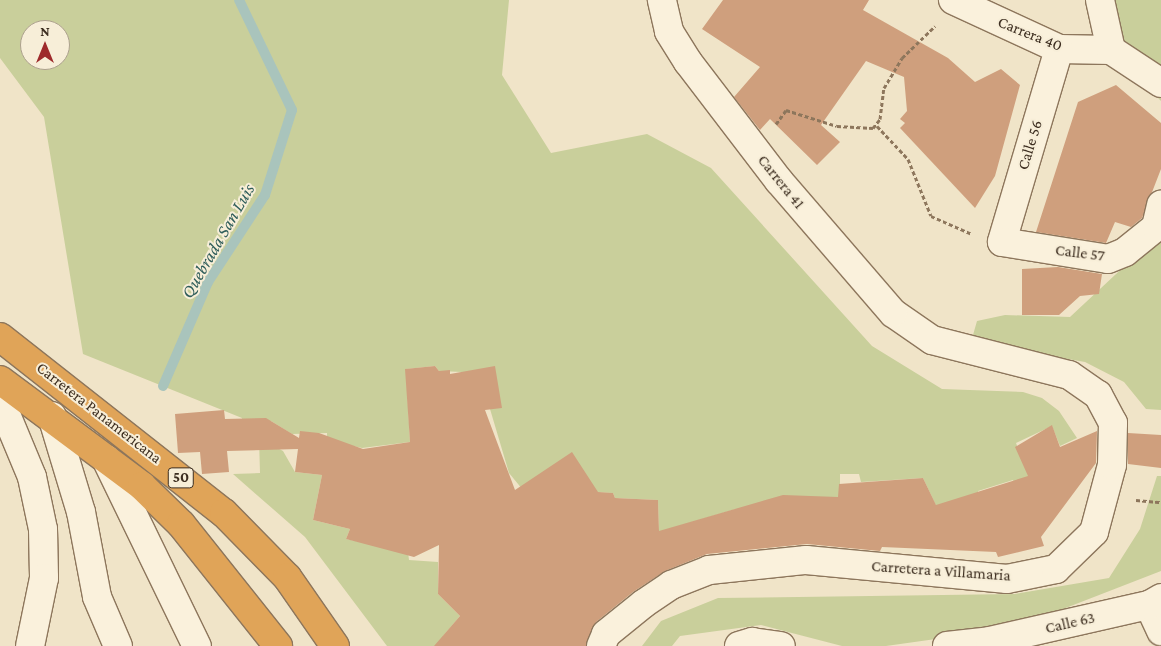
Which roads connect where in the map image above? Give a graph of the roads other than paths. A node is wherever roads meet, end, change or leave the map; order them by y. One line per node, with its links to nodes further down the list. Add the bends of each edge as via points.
1 (662, 0): 10 (street, Carrera 41, via 669,31 688,62 779,181 893,314)
2 (952, 0): 4 (street, Carrera 40)
3 (1100, 0): 5 (street)
4 (1059, 49): 5 (street, Carrera 40); 8 (street, Calle 56)
5 (1111, 50): 6 (street)
6 (1161, 83)
7 (1161, 205): 8 (street, Calle 57, via 1156,227 1126,252 1108,259)
8 (1002, 242)
9 (0, 337): 22 (highway, Carretera Panamericana / 50, via 224,513 287,577)
10 (932, 340): 23 (street, Carretera a Villamaria, via 1069,375 1098,395 1113,423 1112,464 1094,532 1077,552 1056,569 1007,579 806,560 709,570 671,585 643,604 606,634)
11 (0, 380): 13 (highway, Carretera Panamericana / 50)
12 (0, 400): 18 (street, via 32,477 43,529 44,578)
13 (52, 416): 14 (highway, Carretera Panamericana / 50); 19 (street, via 81,512 97,597)
14 (106, 459): 20 (street); 21 (highway, Carretera Panamericana / 50, via 181,524)
15 (1155, 602): 16 (street); 17 (street, Calle 63)
16 (1161, 631)
17 (991, 644): 26 (street, Calle 63)
18 (30, 646)
19 (118, 646)
20 (197, 646)
21 (278, 646)
22 (335, 646)
23 (601, 646)
24 (739, 646): 25 (street, via 752,642)
25 (782, 646)
26 (947, 646)

